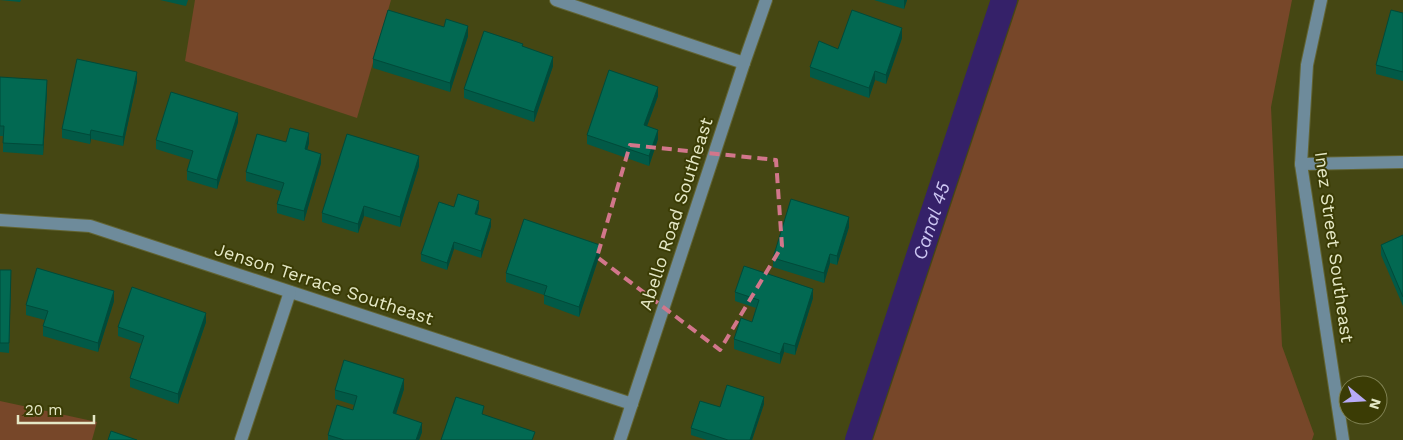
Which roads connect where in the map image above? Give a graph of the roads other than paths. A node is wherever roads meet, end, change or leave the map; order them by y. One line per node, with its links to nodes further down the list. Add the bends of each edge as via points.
1 (556, 0): 4 (street)
2 (766, 0): 4 (street, Abello Road Southeast)
3 (1321, 0): 6 (street, Inez Street Southeast, via 1308,65)
4 (744, 63): 9 (street, Abello Road Southeast)
5 (1403, 162): 6 (street)
6 (1301, 164): 12 (street, Inez Street Southeast)
7 (0, 220): 8 (street, Jenson Terrace Southeast, via 90,226)
8 (290, 292): 9 (street, Jenson Terrace Southeast); 10 (street)
9 (632, 404): 11 (street, Abello Road Southeast)
10 (241, 440)
11 (620, 440)
12 (1343, 440)

